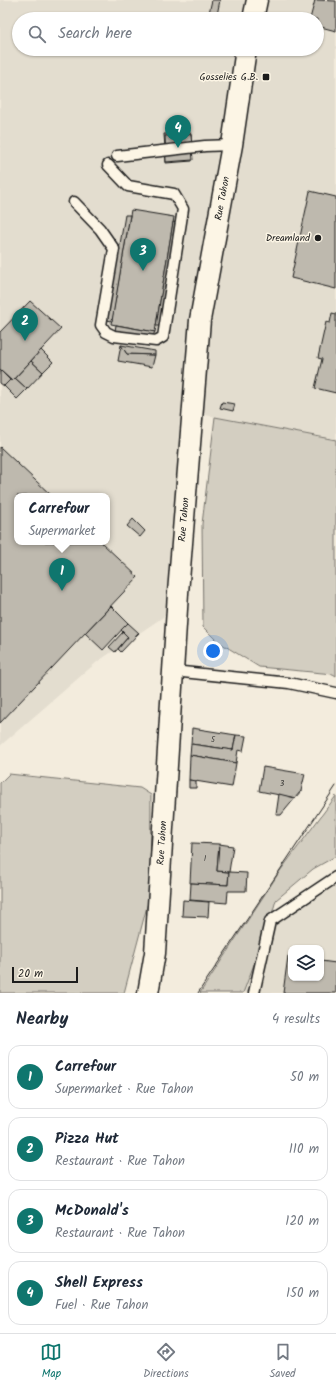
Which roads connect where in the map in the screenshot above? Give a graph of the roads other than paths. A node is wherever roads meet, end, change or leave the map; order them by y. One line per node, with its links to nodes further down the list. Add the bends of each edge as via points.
1 (257, 0): 2 (street)
2 (254, 12)
3 (245, 56): 4 (street, Rue Tahon)
4 (232, 145): 5 (lane); 8 (street, Rue Tahon, via 200,320)
5 (117, 156)
6 (108, 166): 7 (lane, via 128,186 174,194 183,209 163,337 156,341 114,336 106,332 101,325 114,249 100,229)
7 (74, 202)
8 (173, 671): 9 (lane, via 289,683); 11 (street, Rue Tahon, via 155,954)
9 (336, 693)
10 (336, 877): 12 (lane, via 270,921)
11 (148, 993)
12 (254, 993)

